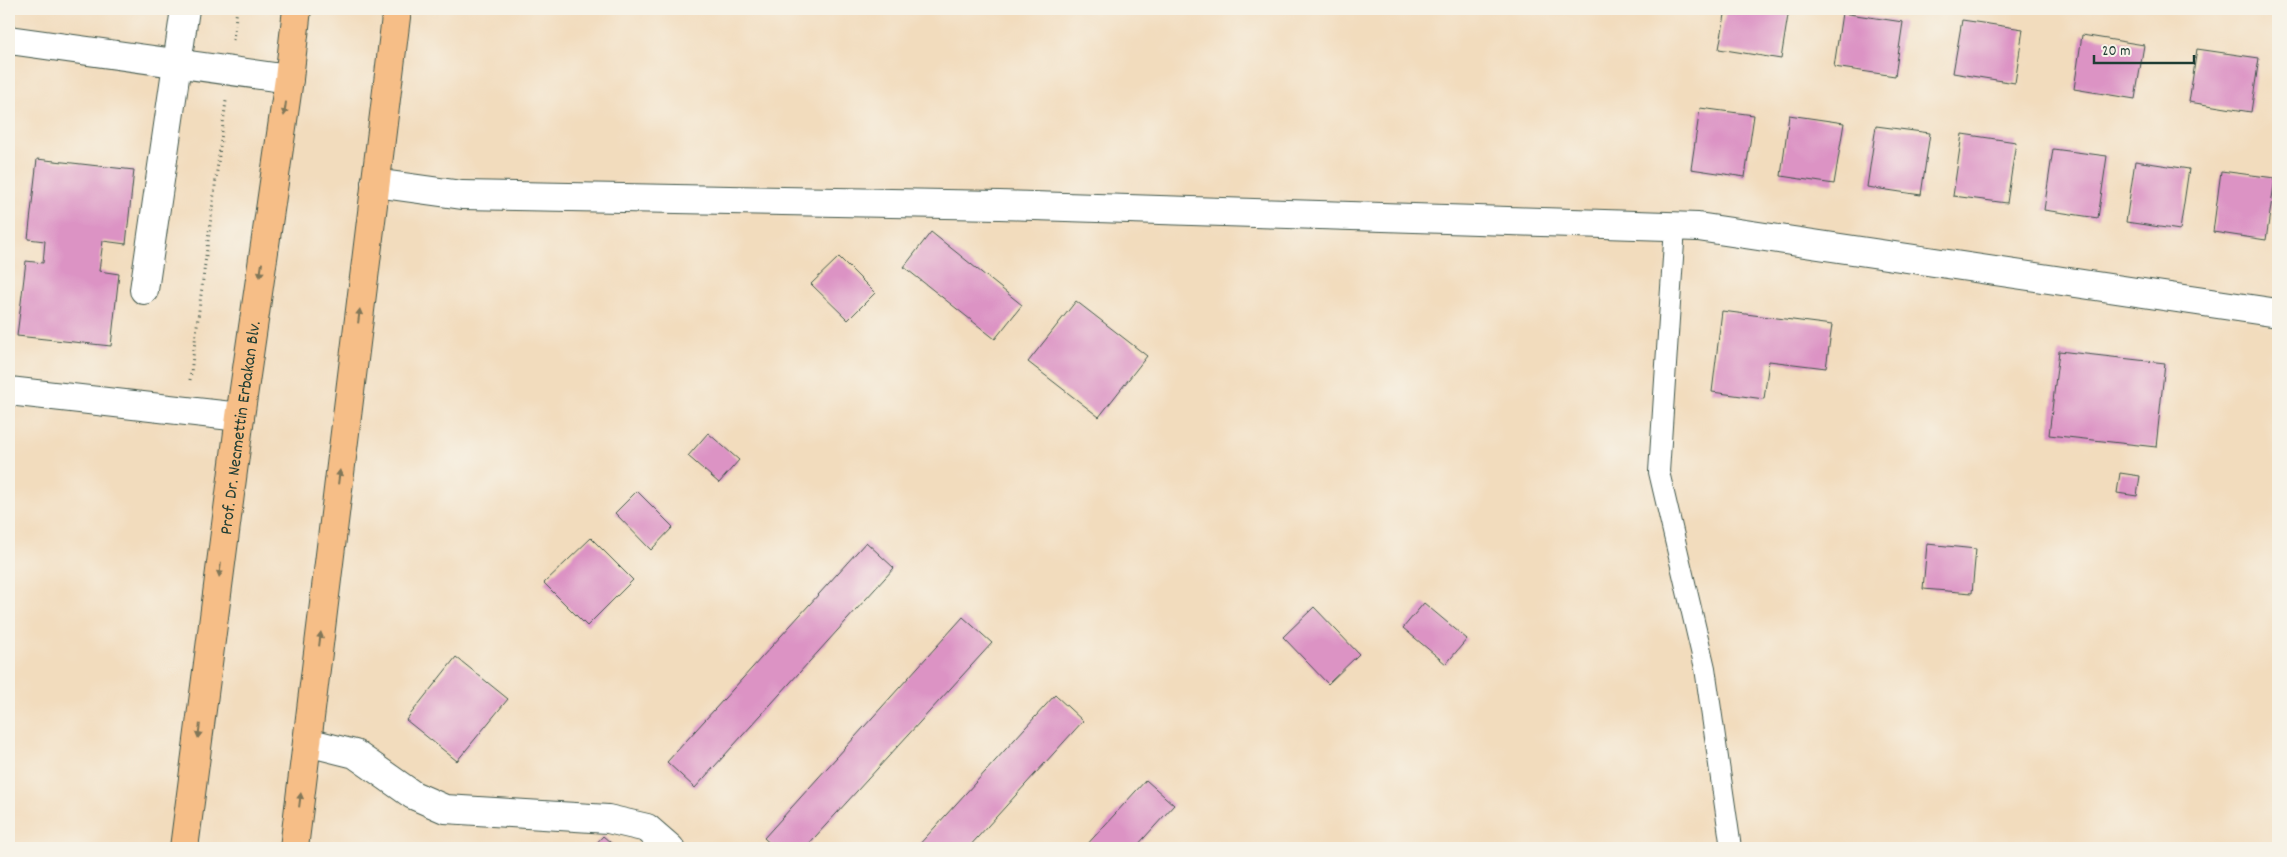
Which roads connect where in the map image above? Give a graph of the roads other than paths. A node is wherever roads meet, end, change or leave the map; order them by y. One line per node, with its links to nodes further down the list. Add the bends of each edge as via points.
1 (185, 9): 5 (street)
2 (297, 9): 6 (main road, Prof. Dr. Necmettin Erbakan Blv.)
3 (397, 9): 7 (main road)
4 (9, 40): 5 (street)
5 (177, 64): 6 (street); 9 (street)
6 (289, 80): 12 (main road, Prof. Dr. Necmettin Erbakan Blv., one-way to 12)
7 (375, 183): 8 (street, via 462,195 999,205); 13 (main road, one-way to 7)
8 (1675, 227): 10 (street, via 1698,227); 17 (lane, via 1659,472 1705,668)
9 (144, 290)
10 (2278, 313)
11 (9, 391): 12 (street)
12 (240, 417): 14 (main road, Prof. Dr. Necmettin Erbakan Blv., one-way to 14)
13 (307, 742): 15 (main road, one-way to 13); 16 (street, via 355,754 413,796 445,810 608,819 648,828)
14 (184, 848)
15 (294, 848)
16 (670, 848)
17 (1731, 848)

